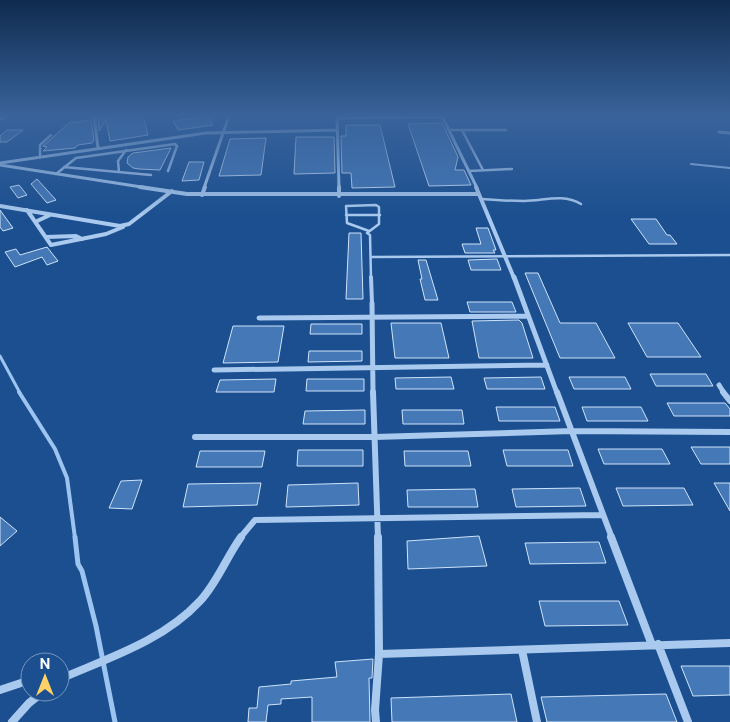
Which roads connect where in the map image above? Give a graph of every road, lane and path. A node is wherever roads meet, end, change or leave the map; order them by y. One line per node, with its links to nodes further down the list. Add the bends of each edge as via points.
1 (40, 150): 9 (lane)
2 (87, 150): 9 (street)
3 (126, 150): 11 (lane, via 76,158); 16 (lane, via 118,160)
4 (175, 150): 14 (lane)
5 (218, 150): 20 (street)
6 (337, 150): 21 (street)
7 (459, 150): 15 (street)
8 (472, 150): 13 (lane)
9 (40, 157): 10 (street)
10 (0, 164): 17 (street)
11 (64, 167): 16 (lane); 17 (lane)
12 (512, 169): 13 (lane)
13 (483, 170): 15 (lane)
14 (168, 171)
15 (470, 171): 22 (street)
16 (118, 172): 18 (lane)
17 (56, 174): 19 (street)
18 (151, 175)
19 (172, 191): 20 (street); 30 (street)
20 (202, 195): 21 (street)
21 (339, 196): 22 (street)
22 (480, 197): 23 (lane, via 525,201 561,197); 35 (street)
23 (581, 204)
24 (0, 206): 25 (street)
25 (27, 210): 26 (street); 29 (street)
26 (52, 215): 29 (street); 30 (street)
27 (346, 215): 28 (lane); 28 (lane, via 347,205 376,205); 31 (lane, via 347,223)
28 (380, 215): 31 (lane, via 379,224)
29 (35, 222): 32 (street)
30 (125, 226): 33 (street)
31 (368, 231): 36 (lane)
32 (46, 237): 33 (street, via 76,236); 33 (street, via 51,245)
33 (83, 239)
34 (730, 255): 35 (lane)
35 (506, 256): 36 (lane); 38 (street)
36 (371, 257): 37 (lane)
37 (372, 303): 40 (street)
38 (528, 316): 40 (street); 41 (street)
39 (259, 318): 40 (street)
40 (373, 318): 42 (street)
41 (547, 365): 42 (street); 46 (street)
42 (372, 368): 43 (street); 49 (street)
43 (214, 370)
44 (719, 384): 45 (street)
45 (730, 401)
46 (572, 431): 47 (street); 49 (street); 50 (street)
47 (730, 432)
48 (195, 437): 49 (street)
49 (375, 437): 51 (street)
50 (603, 515): 51 (street); 53 (street)
51 (378, 518): 55 (street); 56 (street, via 255,520 244,530 221,572 200,601 160,633)
52 (730, 643): 53 (street)
53 (655, 645): 54 (street); 63 (street)
54 (522, 650): 55 (street); 62 (street)
55 (379, 654): 61 (street)
56 (70, 674)
57 (20, 683): 58 (street)
58 (0, 690)
59 (30, 702): 60 (street)
60 (12, 722)
61 (376, 722)
62 (537, 722)
63 (688, 722)

